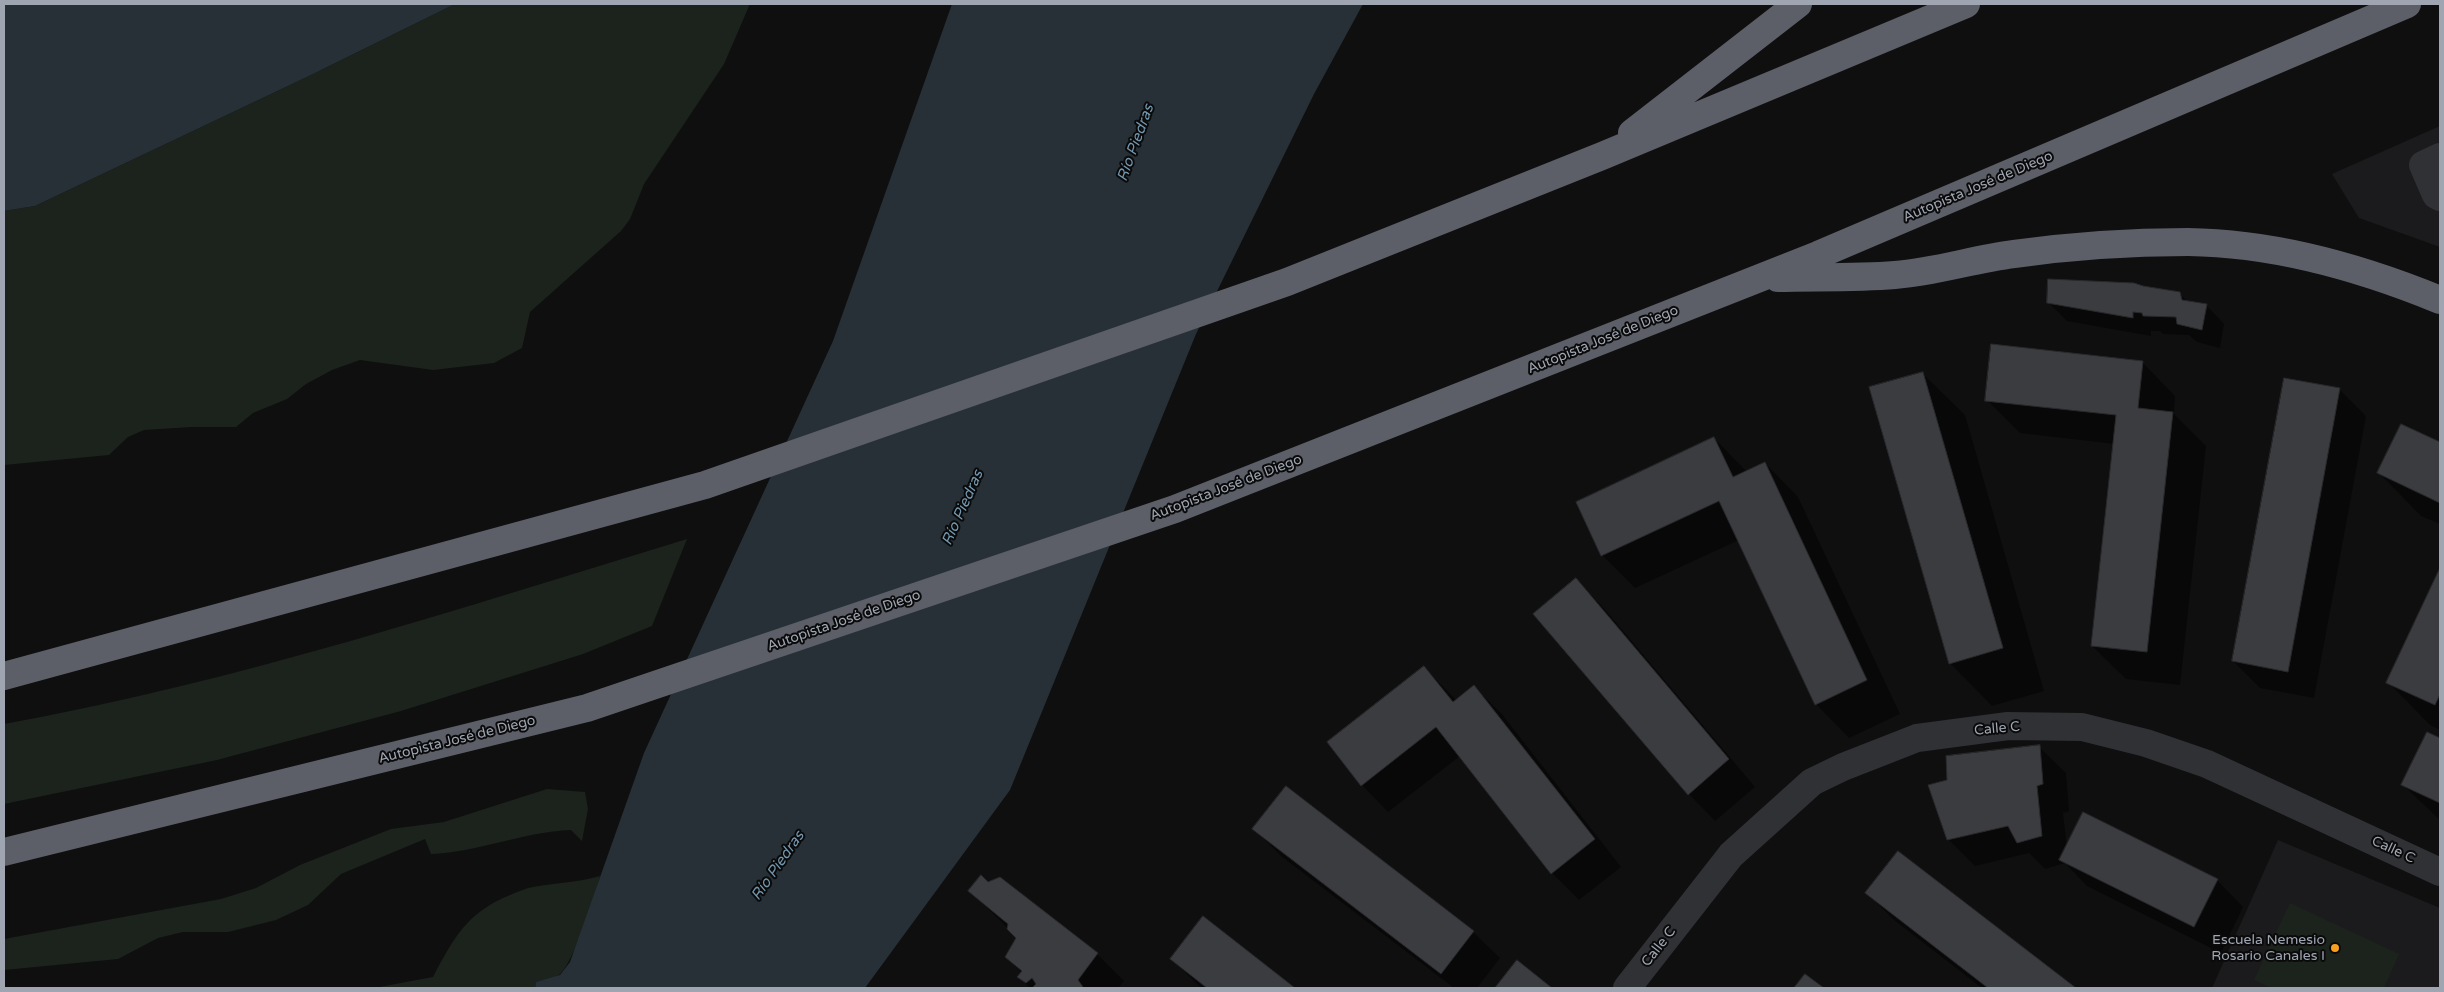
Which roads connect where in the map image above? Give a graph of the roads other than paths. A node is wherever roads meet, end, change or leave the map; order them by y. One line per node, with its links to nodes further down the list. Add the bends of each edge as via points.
1 (1798, 4): 4 (highway)
2 (1966, 4): 4 (highway)
3 (2407, 4): 7 (highway, Autopista José de Diego)
4 (1602, 156): 9 (highway, via 1287,282 705,485)
5 (2440, 157): 6 (street, via 2423,165 2436,195)
6 (2440, 197)
7 (1759, 279): 8 (highway, via 1896,275 2013,254 2101,245 2189,242 2264,250 2336,264); 10 (highway, Autopista José de Diego, via 1176,509 587,708)
8 (2440, 300)
9 (4, 676)
10 (4, 852)
11 (2440, 872): 12 (street, Calle C, via 2206,764 2146,743 2082,727 2008,726 1918,738 1843,766 1812,782 1731,855)
12 (1627, 988)

